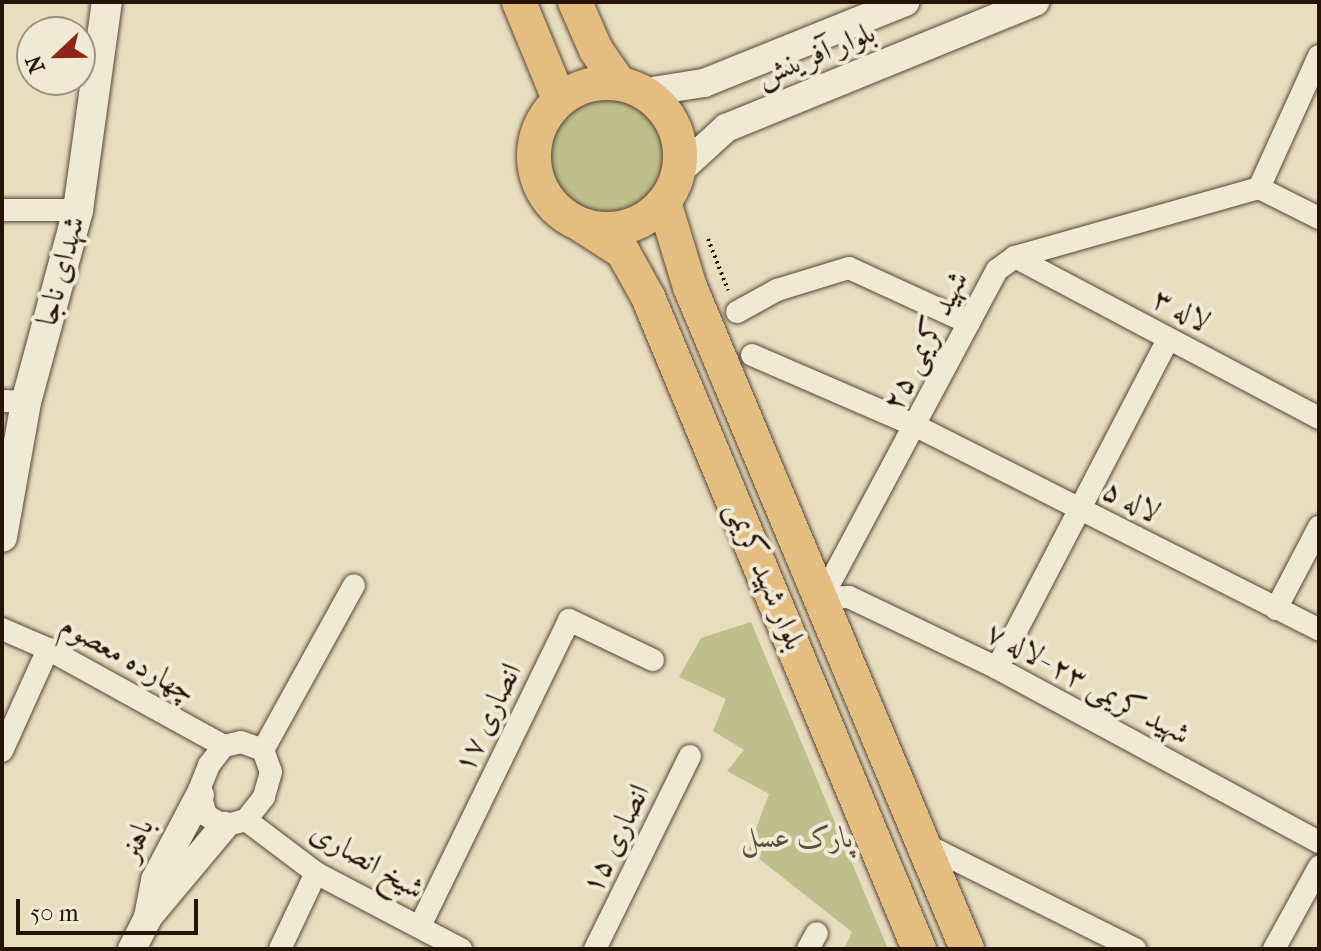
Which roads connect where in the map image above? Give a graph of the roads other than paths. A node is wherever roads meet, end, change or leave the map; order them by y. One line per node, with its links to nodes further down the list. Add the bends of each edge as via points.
1 (107, 2): 13 (main road, شهدای ناجا)
2 (905, 2): 7 (street, بلوار آفرینش, via 704,83)
3 (1035, 2): 9 (street, بلوار آفرینش, via 726,128)
4 (576, 3): 5 (main road, via 572,17 554,29); 7 (main road, via 596,50)
5 (522, 10): 8 (main road)
6 (1319, 56): 10 (street)
7 (630, 88): 8 (main road, via 577,88); 9 (main road, via 660,106 676,131)
8 (559, 99): 15 (main road, via 536,136 537,179 554,207)
9 (679, 171): 11 (main road)
10 (1259, 188): 14 (street); 16 (street)
11 (664, 202): 15 (main road, via 626,227); 17 (main road, بلوار شهید کریمی)
12 (2, 210): 13 (street)
13 (78, 210): 23 (main road, شهدای ناجا)
14 (1319, 218)
15 (581, 225): 18 (main road, بلوار شهید کریمی, via 623,252)
16 (1015, 257): 20 (street, شهید کریمی ۲۵, via 997,270); 21 (street, لاله ۳)
17 (690, 287): 18 (main road, via 676,265 667,264 647,276); 30 (main road, بلوار شهید کریمی)
18 (648, 297): 53 (main road, بلوار شهید کریمی)
19 (737, 312): 20 (street, via 777,290 849,268)
20 (969, 323): 25 (street, شهید کریمی ۲۵)
21 (1168, 339): 24 (street, لاله ۳); 26 (street)
22 (752, 355): 25 (street, لاله ۵)
23 (14, 402): 28 (main road, شهدای ناجا)
24 (1319, 418)
25 (916, 426): 26 (street, لاله ۵); 30 (street, شهید کریمی ۲۵)
26 (1079, 509): 31 (street, لاله ۵); 36 (street)
27 (1319, 527): 31 (street)
28 (2, 537)
29 (354, 585): 38 (street)
30 (822, 598): 36 (street, شهید کریمی ۲۳ -لاله ۷, via 849,597); 44 (main road, بلوار شهید کریمی)
31 (1276, 609): 33 (street, لاله ۵)
32 (2, 629): 34 (street, چهارده معصوم)
33 (1319, 630)
34 (48, 649): 37 (street, چهارده معصوم); 39 (street)
35 (653, 660): 48 (street, انصاری ۱۷, via 569,620)
36 (997, 668): 43 (street, شهید کریمی ۲۳ -لاله ۷)
37 (224, 746): 38 (street, via 241,742); 41 (street, via 209,765)
38 (263, 750): 42 (street, via 270,761 269,783)
39 (2, 751)
40 (690, 756): 52 (street, انصاری ۱۵)
41 (200, 795): 42 (street, via 206,815); 47 (street, باهنر, via 155,880)
42 (235, 823): 46 (street, شیخ انصاری); 47 (street, باهنر)
43 (1319, 842)
44 (924, 844): 54 (main road, بلوار شهید کریمی); 55 (street)
45 (1319, 867): 56 (street)
46 (316, 873): 48 (street, شیخ انصاری); 50 (street)
47 (148, 917): 49 (street, باهنر)
48 (420, 926): 51 (street, شیخ انصاری)
49 (132, 949)
50 (280, 949)
51 (461, 949)
52 (595, 949)
53 (919, 949)
54 (967, 949)
55 (1135, 949)
56 (1274, 949)

